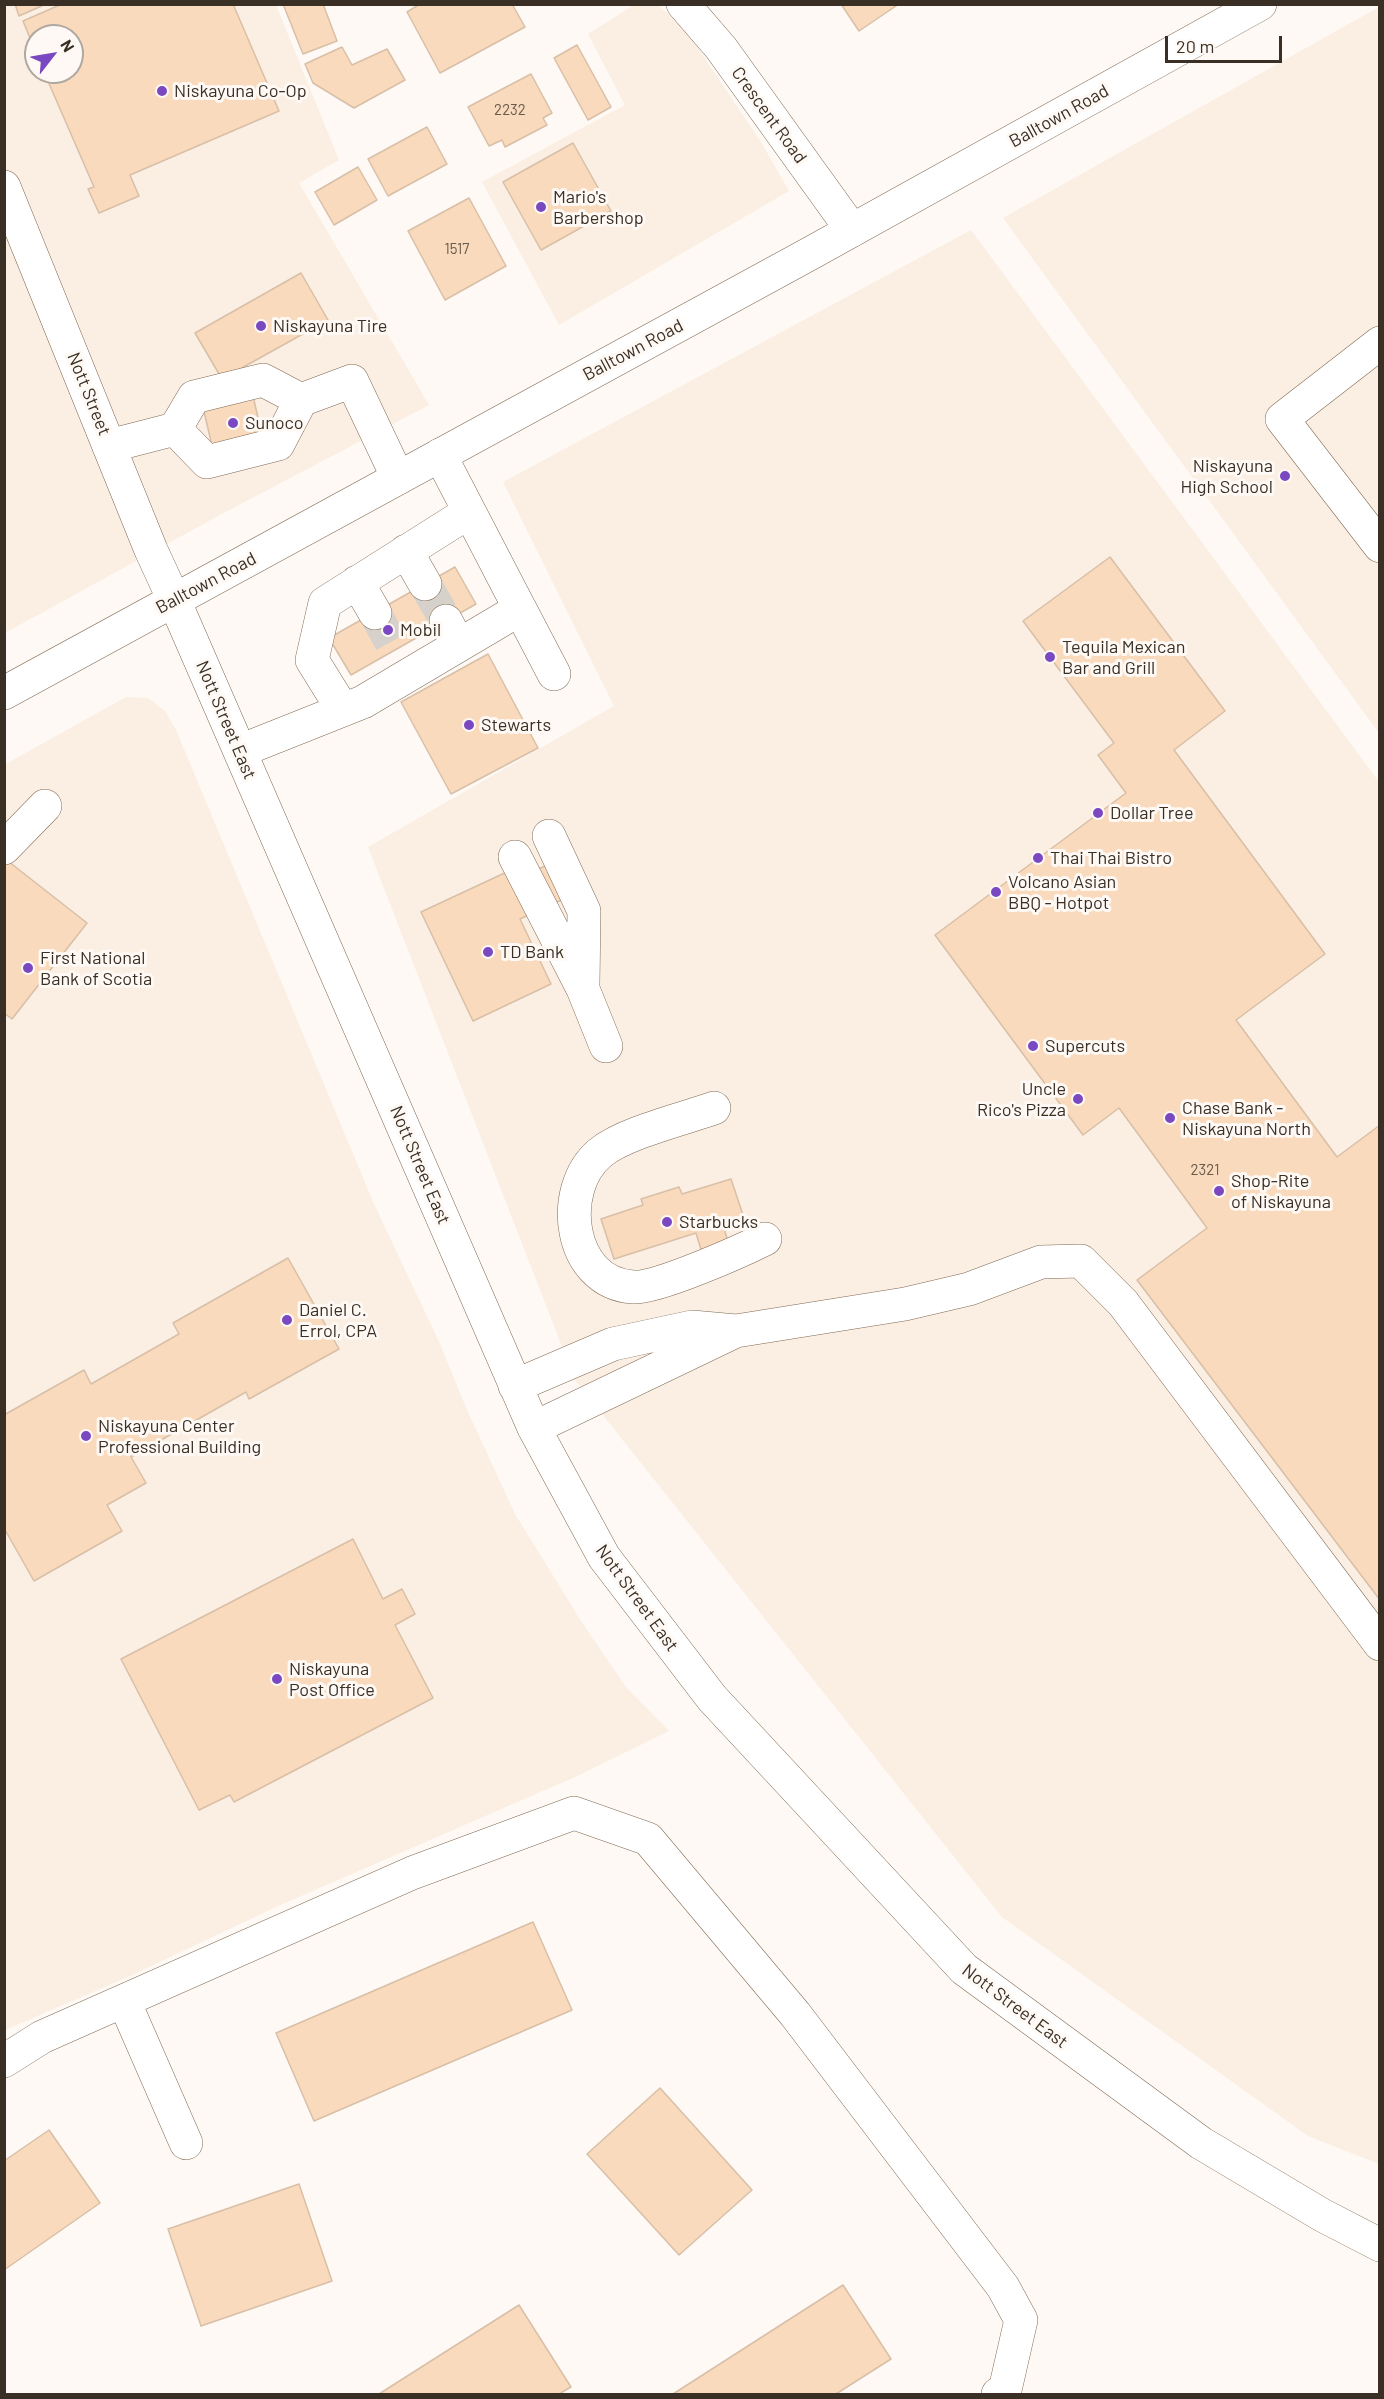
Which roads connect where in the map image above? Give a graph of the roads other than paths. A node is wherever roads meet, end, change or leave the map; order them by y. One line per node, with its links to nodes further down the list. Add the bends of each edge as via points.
1 (683, 4): 4 (street, Crescent Road, via 721,48)
2 (1260, 4): 4 (street, Balltown Road)
3 (4, 187): 8 (street, Nott Street)
4 (852, 230): 9 (street, Balltown Road)
5 (1380, 343): 12 (street, via 1282,419)
6 (301, 400): 7 (street, via 263,380 194,397); 7 (street, via 278,444 207,462); 10 (street, via 352,381)
7 (175, 429): 8 (street)
8 (109, 446): 16 (street, Nott Street)
9 (440, 455): 10 (street, Balltown Road); 11 (street)
10 (398, 478): 16 (street, Balltown Road)
11 (469, 512): 13 (street); 17 (street)
12 (1380, 546)
13 (406, 551): 14 (street); 15 (street)
14 (357, 582): 18 (street); 21 (street, via 325,603 312,660)
15 (425, 584)
16 (174, 600): 20 (street, Balltown Road); 22 (street, Nott Street East)
17 (520, 609): 19 (street); 21 (street, via 453,633 401,663 363,702)
18 (375, 613)
19 (554, 674)
20 (4, 693)
21 (343, 710): 22 (street)
22 (240, 751): 30 (street, Nott Street East)
23 (4, 823): 25 (street, via 45,806)
24 (532, 846): 26 (street)
25 (4, 848)
26 (606, 1046)
27 (714, 1108): 28 (street, via 624,1139 600,1153 581,1176 573,1206 584,1260 608,1280 633,1287 661,1282)
28 (765, 1239)
29 (736, 1331): 30 (street, via 692,1326 613,1344); 31 (street); 32 (street, via 915,1302 969,1289 1041,1262 1081,1261 1123,1303)
30 (515, 1386): 31 (street, Nott Street East)
31 (534, 1428): 36 (street, Nott Street East, via 604,1557 712,1698 964,1970 1201,2143)
32 (1380, 1644)
33 (124, 2001): 34 (street, via 42,2037); 35 (street); 37 (street, via 412,1873 574,1813 648,1839 795,2014 1003,2287 1021,2320 1005,2390)
34 (4, 2061)
35 (186, 2143)
36 (1380, 2245)
37 (998, 2394)

